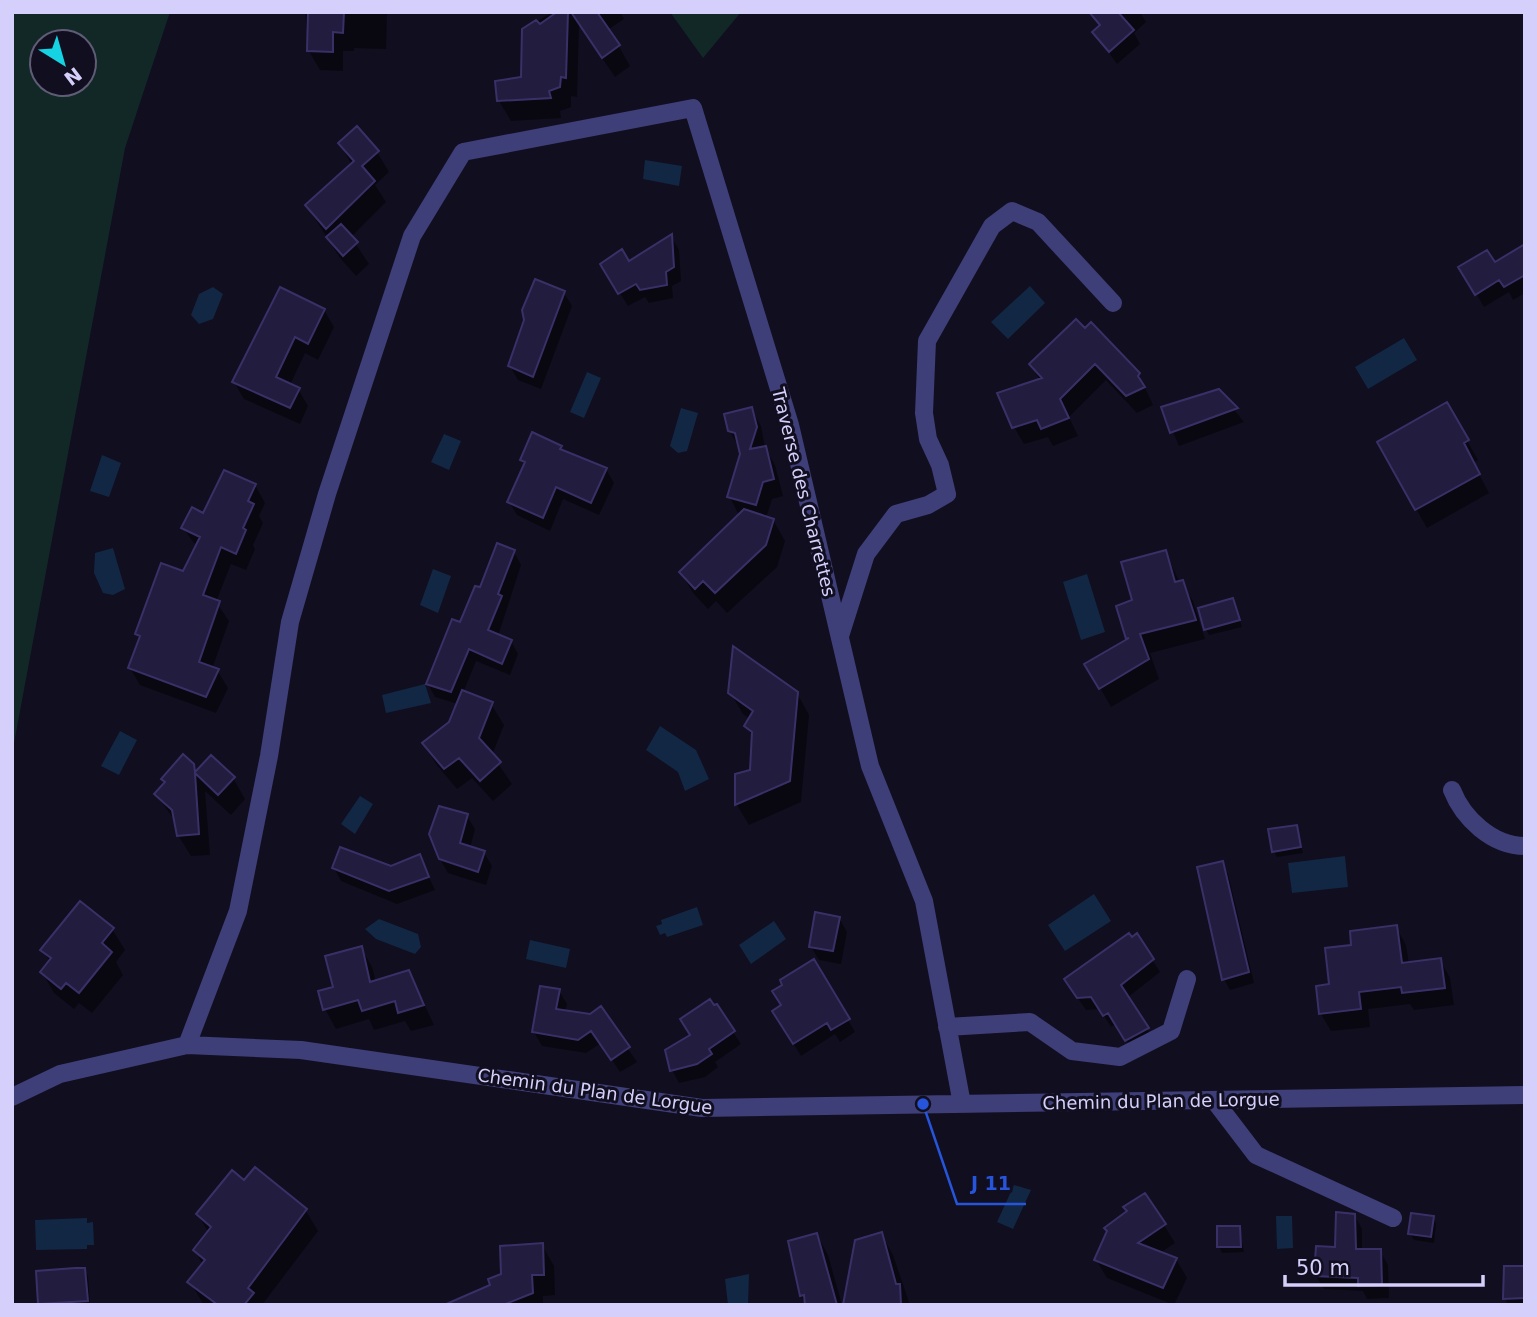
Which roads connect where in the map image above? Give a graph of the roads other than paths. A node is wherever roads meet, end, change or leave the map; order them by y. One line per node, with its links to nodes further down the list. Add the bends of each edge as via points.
1 (1113, 303): 2 (street, via 1038,222 1012,211 992,226 927,341 924,413 947,494 896,514 866,554)
2 (840, 637): 6 (street, Traverse des Charrettes, via 870,766 924,901); 7 (street, Traverse des Charrettes, via 790,425 693,108 463,152 412,236 327,494 290,622 238,911)
3 (1452, 790): 4 (street, via 1459,810 1491,836)
4 (1525, 846)
5 (1187, 979): 6 (street, via 1171,1031 1120,1058 1072,1051 1030,1022)
6 (947, 1027): 11 (street, Traverse des Charrettes)
7 (187, 1045): 9 (street, Chemin du Plan de Lorgue, via 60,1074); 11 (street, Chemin du Plan de Lorgue, via 302,1049 702,1108)
8 (1525, 1095): 10 (street, Chemin du Plan de Lorgue)
9 (12, 1097)
10 (1214, 1100): 11 (street, Chemin du Plan de Lorgue); 12 (street, via 1256,1155)
11 (962, 1104)
12 (1393, 1218)

